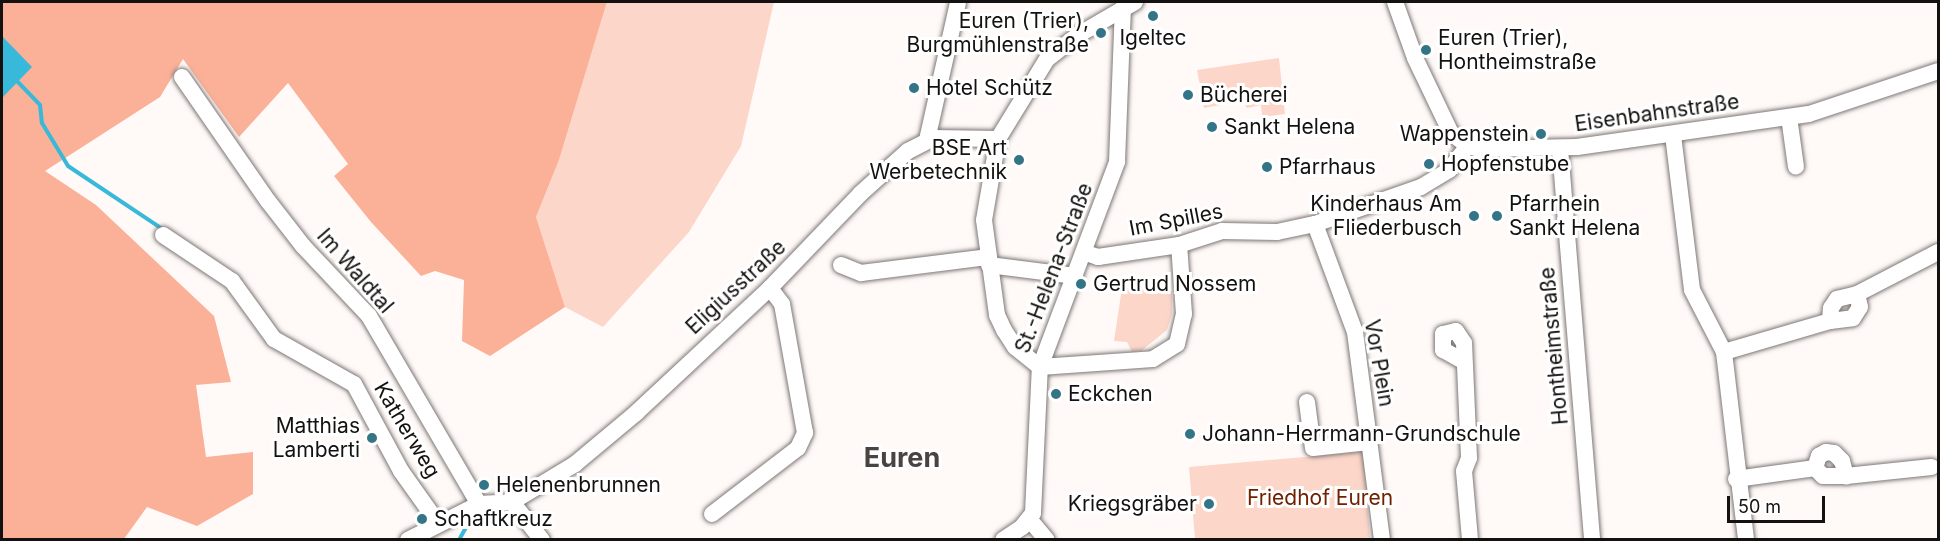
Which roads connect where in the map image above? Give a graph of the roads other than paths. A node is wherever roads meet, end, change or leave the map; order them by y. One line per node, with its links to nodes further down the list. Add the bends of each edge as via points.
1 (958, 2): 9 (street)
2 (1395, 2): 10 (street, via 1436,105 1451,133)
3 (1129, 4): 8 (street, via 1047,59); 17 (street, St.-Helena-Straße, via 1119,152)
4 (1938, 71): 6 (street, Eisenbahnstraße)
5 (182, 77): 34 (street, Im Waldtal, via 303,246 369,316)
6 (1789, 117): 7 (street, Eisenbahnstraße); 12 (street)
7 (1673, 135): 11 (street, Eisenbahnstraße); 24 (street, via 1692,290)
8 (998, 139): 9 (street); 18 (street, via 984,220)
9 (927, 140): 21 (street, Eligiusstraße, via 882,173)
10 (1468, 146): 11 (street, Eisenbahnstraße); 13 (street, Im Spilles, via 1449,170 1421,187)
11 (1560, 148): 44 (street, Hontheimstraße)
12 (1796, 167)
13 (1315, 224): 15 (street, Im Spilles, via 1276,232 1222,231); 28 (street, Vor Plein, via 1356,332)
14 (164, 235): 37 (street, Katherweg, via 232,281 274,339 354,384 400,471)
15 (1179, 245): 17 (street, Im Spilles, via 1098,257); 26 (street, via 1184,314 1177,344 1153,359)
16 (1938, 252): 22 (street)
17 (1086, 253): 20 (street, St.-Helena-Straße)
18 (988, 261): 19 (street, via 861,273); 20 (street); 26 (street, via 1004,330 1015,347)
19 (841, 265)
20 (1075, 276): 26 (street, St.-Helena-Straße)
21 (770, 288): 33 (street, Eligiusstraße, via 636,413 575,464); 35 (street, via 782,304 805,434 798,448)
22 (1857, 294): 23 (street, via 1843,296 1833,303); 23 (street, via 1860,307 1853,318)
23 (1830, 321): 24 (street)
24 (1724, 352): 32 (street)
25 (1463, 361): 43 (street, via 1469,458 1464,471)
26 (1040, 367): 36 (street, St.-Helena-Straße)
27 (1307, 402): 28 (street, via 1313,448)
28 (1369, 442): 42 (street, Vor Plein)
29 (1932, 467): 31 (street)
30 (1815, 468): 31 (street, via 1823,476); 31 (street, via 1819,456 1834,453 1842,461); 32 (street)
31 (1846, 476)
32 (1736, 479): 45 (street)
33 (512, 502): 34 (street); 39 (street)
34 (479, 504): 37 (street)
35 (712, 514)
36 (1032, 514): 40 (street); 41 (street)
37 (438, 523): 38 (street)
38 (408, 540)
39 (542, 540)
40 (1003, 540)
41 (1047, 540)
42 (1382, 540)
43 (1470, 540)
44 (1592, 540)
45 (1746, 540)

